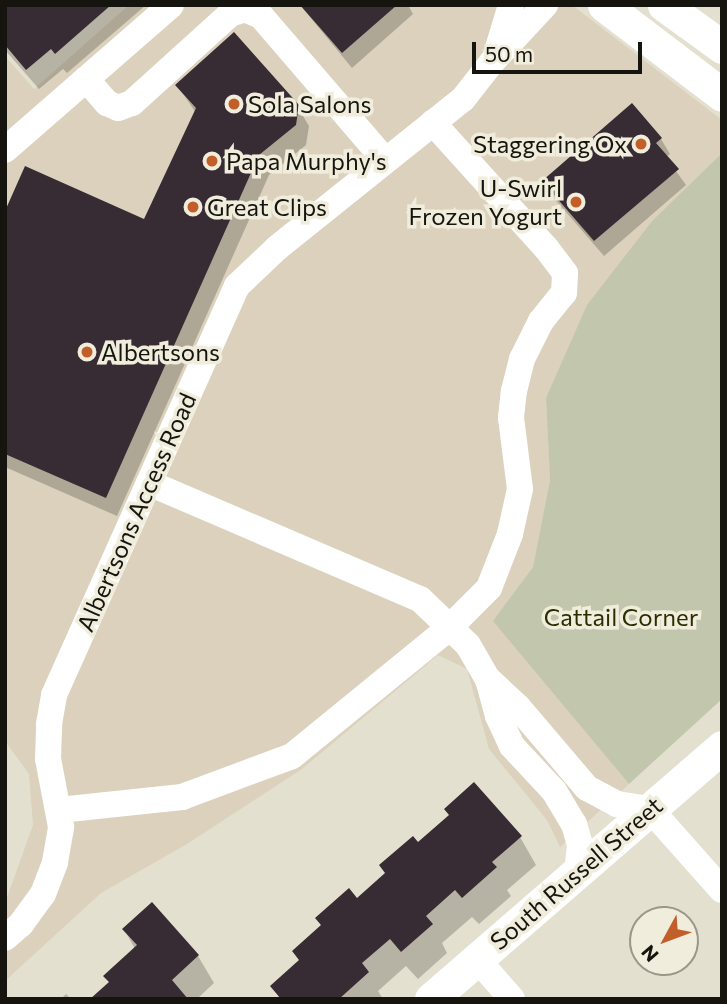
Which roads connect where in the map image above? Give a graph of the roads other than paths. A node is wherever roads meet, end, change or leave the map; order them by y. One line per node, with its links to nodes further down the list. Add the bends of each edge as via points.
1 (171, 5): 10 (lane)
2 (511, 5): 8 (lane)
3 (545, 5): 8 (lane)
4 (604, 5): 11 (main road)
5 (639, 5): 9 (main road)
6 (664, 5): 7 (main road)
7 (722, 47)
8 (492, 62): 12 (lane, Albertsons Access Road, via 463,99)
9 (722, 68)
10 (86, 79): 13 (lane); 14 (lane, via 107,103 118,108 132,103 230,14 245,9 261,16)
11 (722, 95)
12 (433, 123): 14 (lane, Albertsons Access Road); 16 (lane, via 565,273 564,293 541,321 514,391 511,418 520,489 510,534 489,588)
13 (5, 150)
14 (385, 160): 15 (lane, Albertsons Access Road, via 237,286)
15 (149, 483): 16 (lane, via 396,586 420,598); 20 (lane, Albertsons Access Road, via 54,695 48,759)
16 (450, 627): 17 (lane, via 468,645); 20 (lane, via 292,756 182,797)
17 (488, 679): 19 (lane, via 587,788 617,804); 21 (lane, via 512,746 554,790 574,824 580,845)
18 (722, 747): 19 (main road, South Russell Street)
19 (650, 808): 21 (main road, South Russell Street); 22 (lane)
20 (59, 810): 23 (lane, Albertsons Access Road, via 55,862 43,894)
21 (577, 872): 24 (main road, South Russell Street)
22 (722, 890)
23 (5, 938)
24 (477, 959): 25 (main road, South Russell Street); 26 (lane)
25 (431, 999)
26 (512, 999)

